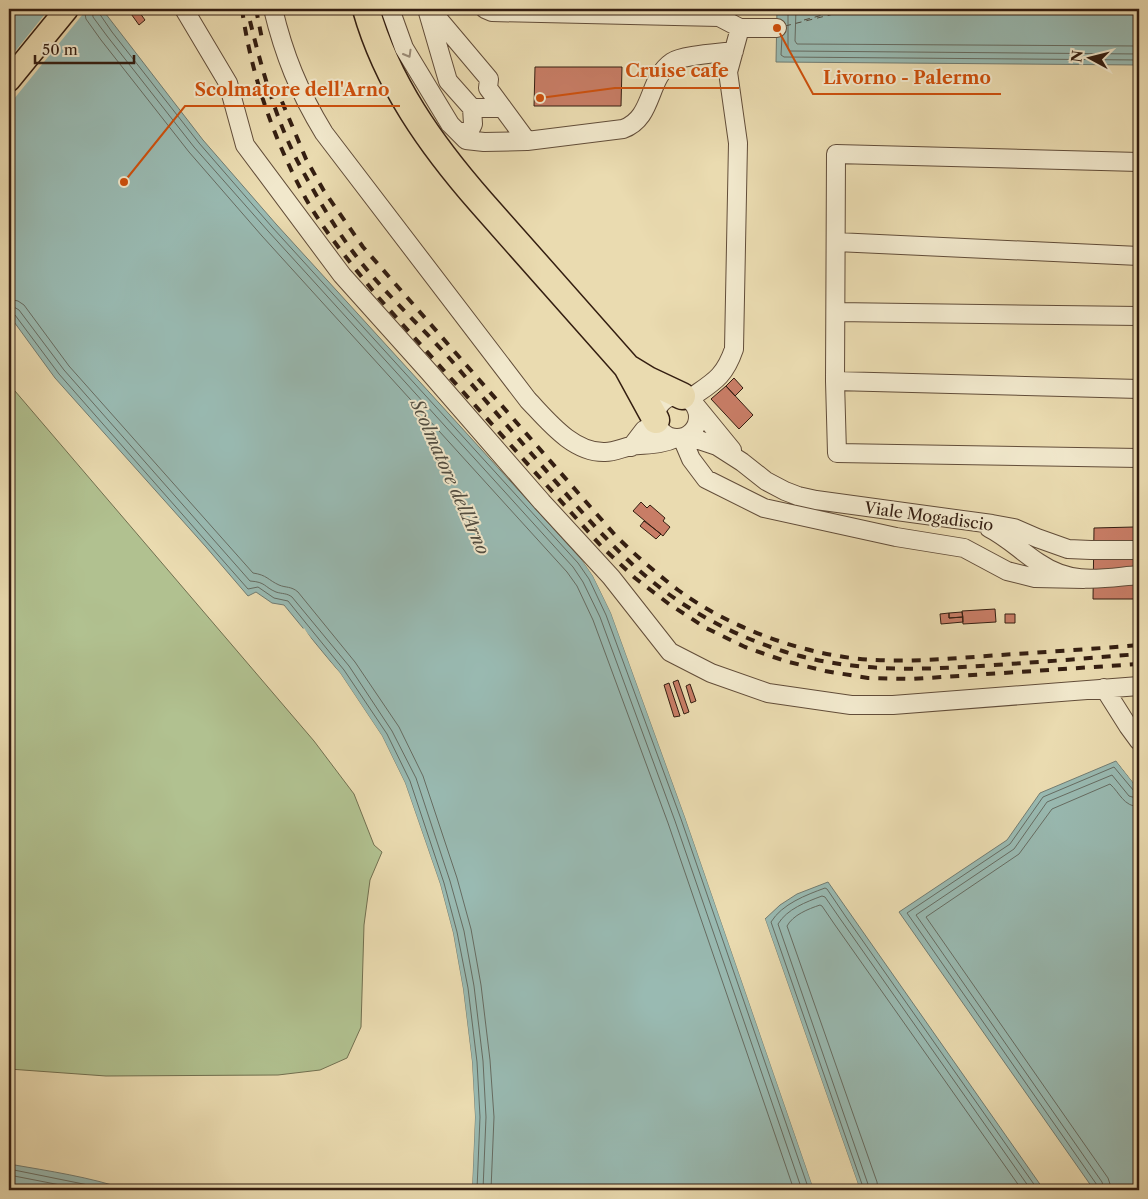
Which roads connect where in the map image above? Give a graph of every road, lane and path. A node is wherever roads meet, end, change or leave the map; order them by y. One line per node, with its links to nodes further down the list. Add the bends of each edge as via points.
1 (67, 9): 11 (main road)
2 (184, 9): 35 (street, via 228,84 246,146 342,275 611,577 670,652 711,673 768,693 851,705 892,705)
3 (273, 9): 27 (street, via 291,67 305,101 324,133 528,400 550,424 581,447 605,452)
4 (366, 9): 21 (highway, via 396,83 420,125 457,175)
5 (390, 9): 14 (street, one-way to 14, via 404,48 450,124)
6 (429, 9): 12 (street, via 448,82); 13 (street, via 489,78 488,88)
7 (485, 9): 8 (street, via 492,12 719,17)
8 (740, 28): 9 (street); 10 (street)
9 (777, 28)
10 (734, 51): 15 (street, via 674,60 665,68 641,117 633,125); 24 (street, via 728,72 738,143 734,349 728,366 716,380)
11 (9, 80)
12 (472, 108): 13 (street); 14 (street, via 470,130)
13 (503, 108): 15 (street)
14 (459, 133): 15 (street, via 466,140)
15 (527, 141)
16 (1139, 162): 17 (street, via 836,154)
17 (836, 242): 18 (street); 19 (street)
18 (1139, 256)
19 (836, 312): 20 (street); 22 (street)
20 (1139, 316)
21 (627, 367): 24 (highway); 25 (highway)
22 (835, 382): 23 (street); 28 (street, via 836,453)
23 (1139, 389)
24 (688, 399): 25 (street, via 675,396 663,401 656,413); 26 (street, via 699,415 692,433); 29 (street, Viale Mogadiscio)
25 (657, 422): 26 (street, Viale Mogadiscio, via 664,434); 27 (street, via 644,430)
26 (682, 438): 27 (street, via 665,444); 29 (street, Viale Mogadiscio, via 711,443); 33 (street, via 691,459 706,479 764,508 896,537 964,548 1007,570 1035,578)
27 (631, 446)
28 (1139, 458)
29 (742, 462): 30 (street, Viale Mogadiscio, via 766,481 798,496)
30 (977, 522): 31 (street, Viale Mogadiscio, via 1014,528 1068,548); 33 (street, via 1052,571)
31 (1131, 550)
32 (1139, 575): 33 (street)
33 (1084, 579)
34 (1139, 686): 35 (street)
35 (1104, 688): 36 (street)
36 (1139, 741)

